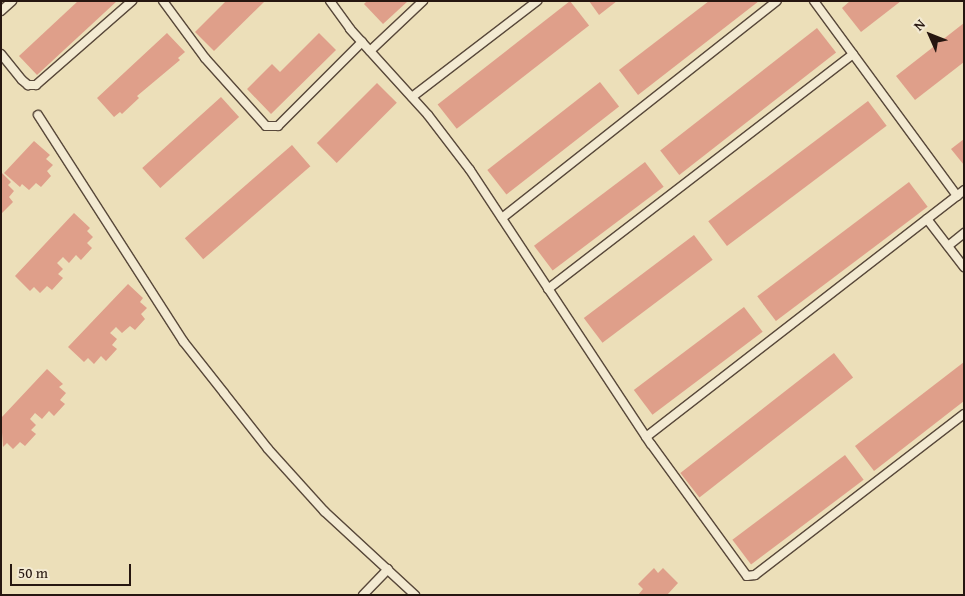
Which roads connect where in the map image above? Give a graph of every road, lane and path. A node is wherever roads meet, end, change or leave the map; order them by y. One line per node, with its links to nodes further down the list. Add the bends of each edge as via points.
1 (12, 1): 9 (lane)
2 (132, 1): 12 (lane, via 36,85 28,85 22,80)
3 (163, 1): 10 (lane, via 206,58 266,126 278,126)
4 (330, 1): 10 (lane)
5 (423, 1): 11 (lane)
6 (537, 1): 14 (lane)
7 (777, 1): 18 (lane)
8 (814, 1): 13 (lane)
9 (1, 11)
10 (362, 42): 11 (lane)
11 (370, 51): 14 (lane)
12 (1, 54)
13 (853, 54): 17 (lane); 23 (lane)
14 (412, 97): 18 (lane, via 470,170)
15 (38, 115): 26 (lane, via 183,341 268,449 324,511)
16 (964, 190): 17 (lane)
17 (957, 196): 19 (lane)
18 (502, 218): 23 (lane)
19 (927, 219): 21 (lane); 25 (lane)
20 (964, 233): 21 (lane)
21 (948, 246): 22 (lane)
22 (964, 268)
23 (548, 289): 25 (lane)
24 (964, 414): 25 (lane, via 755,575 747,576)
25 (646, 437)
26 (388, 569): 27 (lane); 28 (lane)
27 (363, 595)
28 (415, 595)

